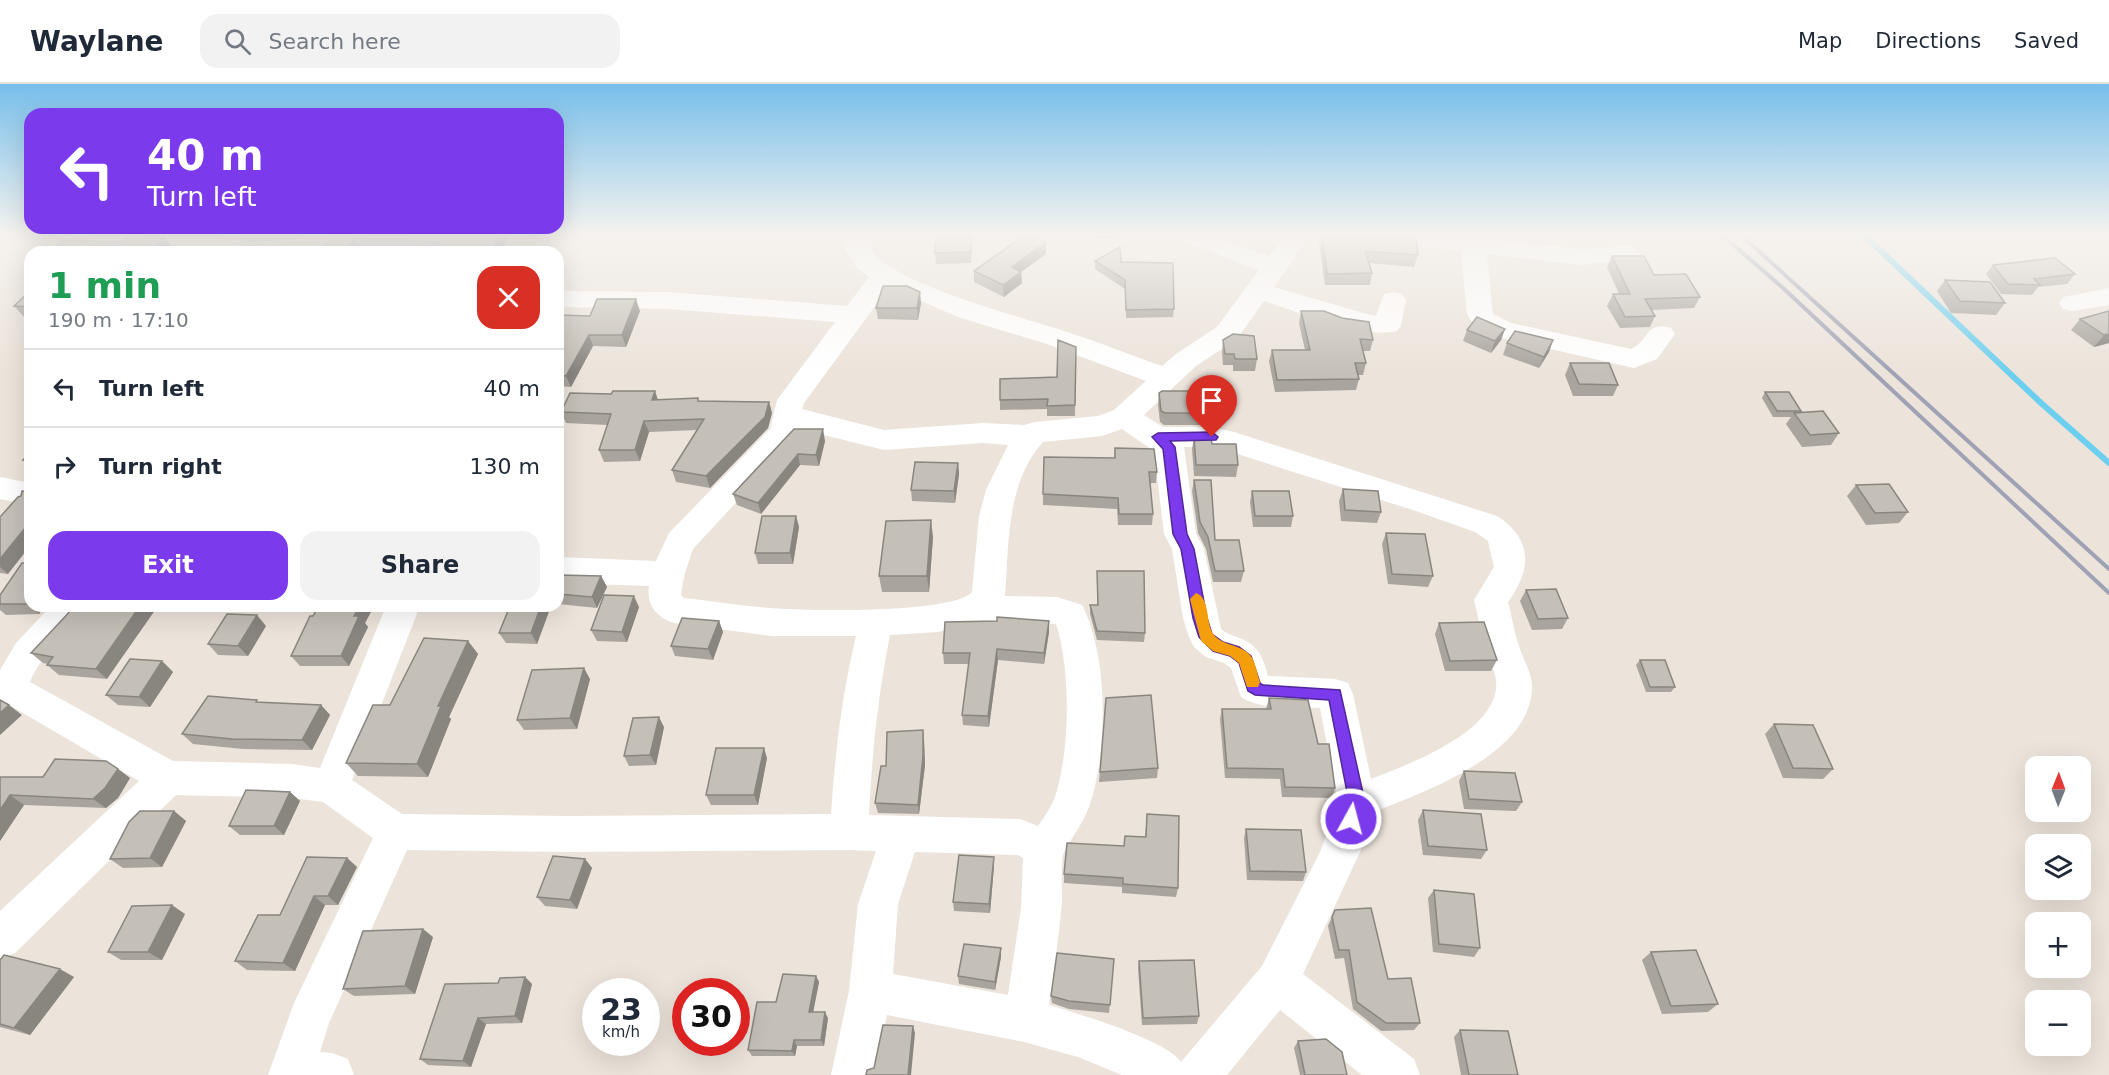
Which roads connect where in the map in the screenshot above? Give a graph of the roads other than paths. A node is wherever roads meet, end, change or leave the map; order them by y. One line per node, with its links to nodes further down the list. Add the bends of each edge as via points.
1 (879, 281): 10 (street)
2 (898, 281): 12 (street, via 967,312 1066,341)
3 (1264, 281): 12 (street, via 1227,333)
4 (1271, 281): 8 (street, via 1369,324 1387,325)
5 (1477, 281): 11 (street, via 1480,314 1485,322 1503,330 1634,359 1647,353)
6 (2109, 296): 9 (street)
7 (564, 299): 10 (street, via 702,302)
8 (1393, 300)
9 (2072, 303)
10 (852, 315): 13 (street, via 791,400)
11 (1661, 334)
12 (1167, 378): 14 (street)
13 (786, 415): 15 (street, via 884,440 983,433); 20 (street, via 783,434 680,542)
14 (1124, 417): 15 (street, via 1102,426 1035,432); 16 (street)
15 (1030, 436): 21 (street, via 1000,490 988,596)
16 (1158, 437): 28 (street, via 1169,447 1180,534 1188,549 1206,637 1246,660 1254,687 1261,691 1335,694); 28 (street, via 1212,437 1234,442 1437,506 1501,534 1510,567 1491,600 1514,688 1506,716 1473,747 1444,766)
17 (0, 488): 18 (street)
18 (24, 493)
19 (564, 570): 20 (street)
20 (667, 574): 24 (street, via 664,598 674,610 772,622)
21 (977, 609): 24 (street, via 950,616); 32 (street, via 1057,610 1070,615 1076,627 1083,742 1070,808)
22 (67, 612): 25 (street, via 40,638)
23 (401, 612): 27 (street)
24 (876, 622): 30 (street, via 861,691)
25 (5, 691): 26 (street)
26 (168, 778): 27 (street); 33 (street)
27 (332, 786): 29 (street)
28 (1357, 802): 34 (street, via 1318,901)
29 (396, 832): 30 (street); 37 (street, via 309,1018)
30 (849, 832): 31 (street)
31 (901, 833): 32 (street, via 1020,837 1036,843); 35 (street, via 878,903)
32 (1043, 853): 36 (street, via 1039,919)
33 (0, 939)
34 (1276, 981): 40 (street); 41 (street)
35 (870, 991): 36 (street); 38 (street)
36 (1023, 1020): 39 (street, via 1132,1056)
37 (304, 1074)
38 (853, 1075)
39 (1164, 1075)
40 (1198, 1075)
41 (1398, 1075)

